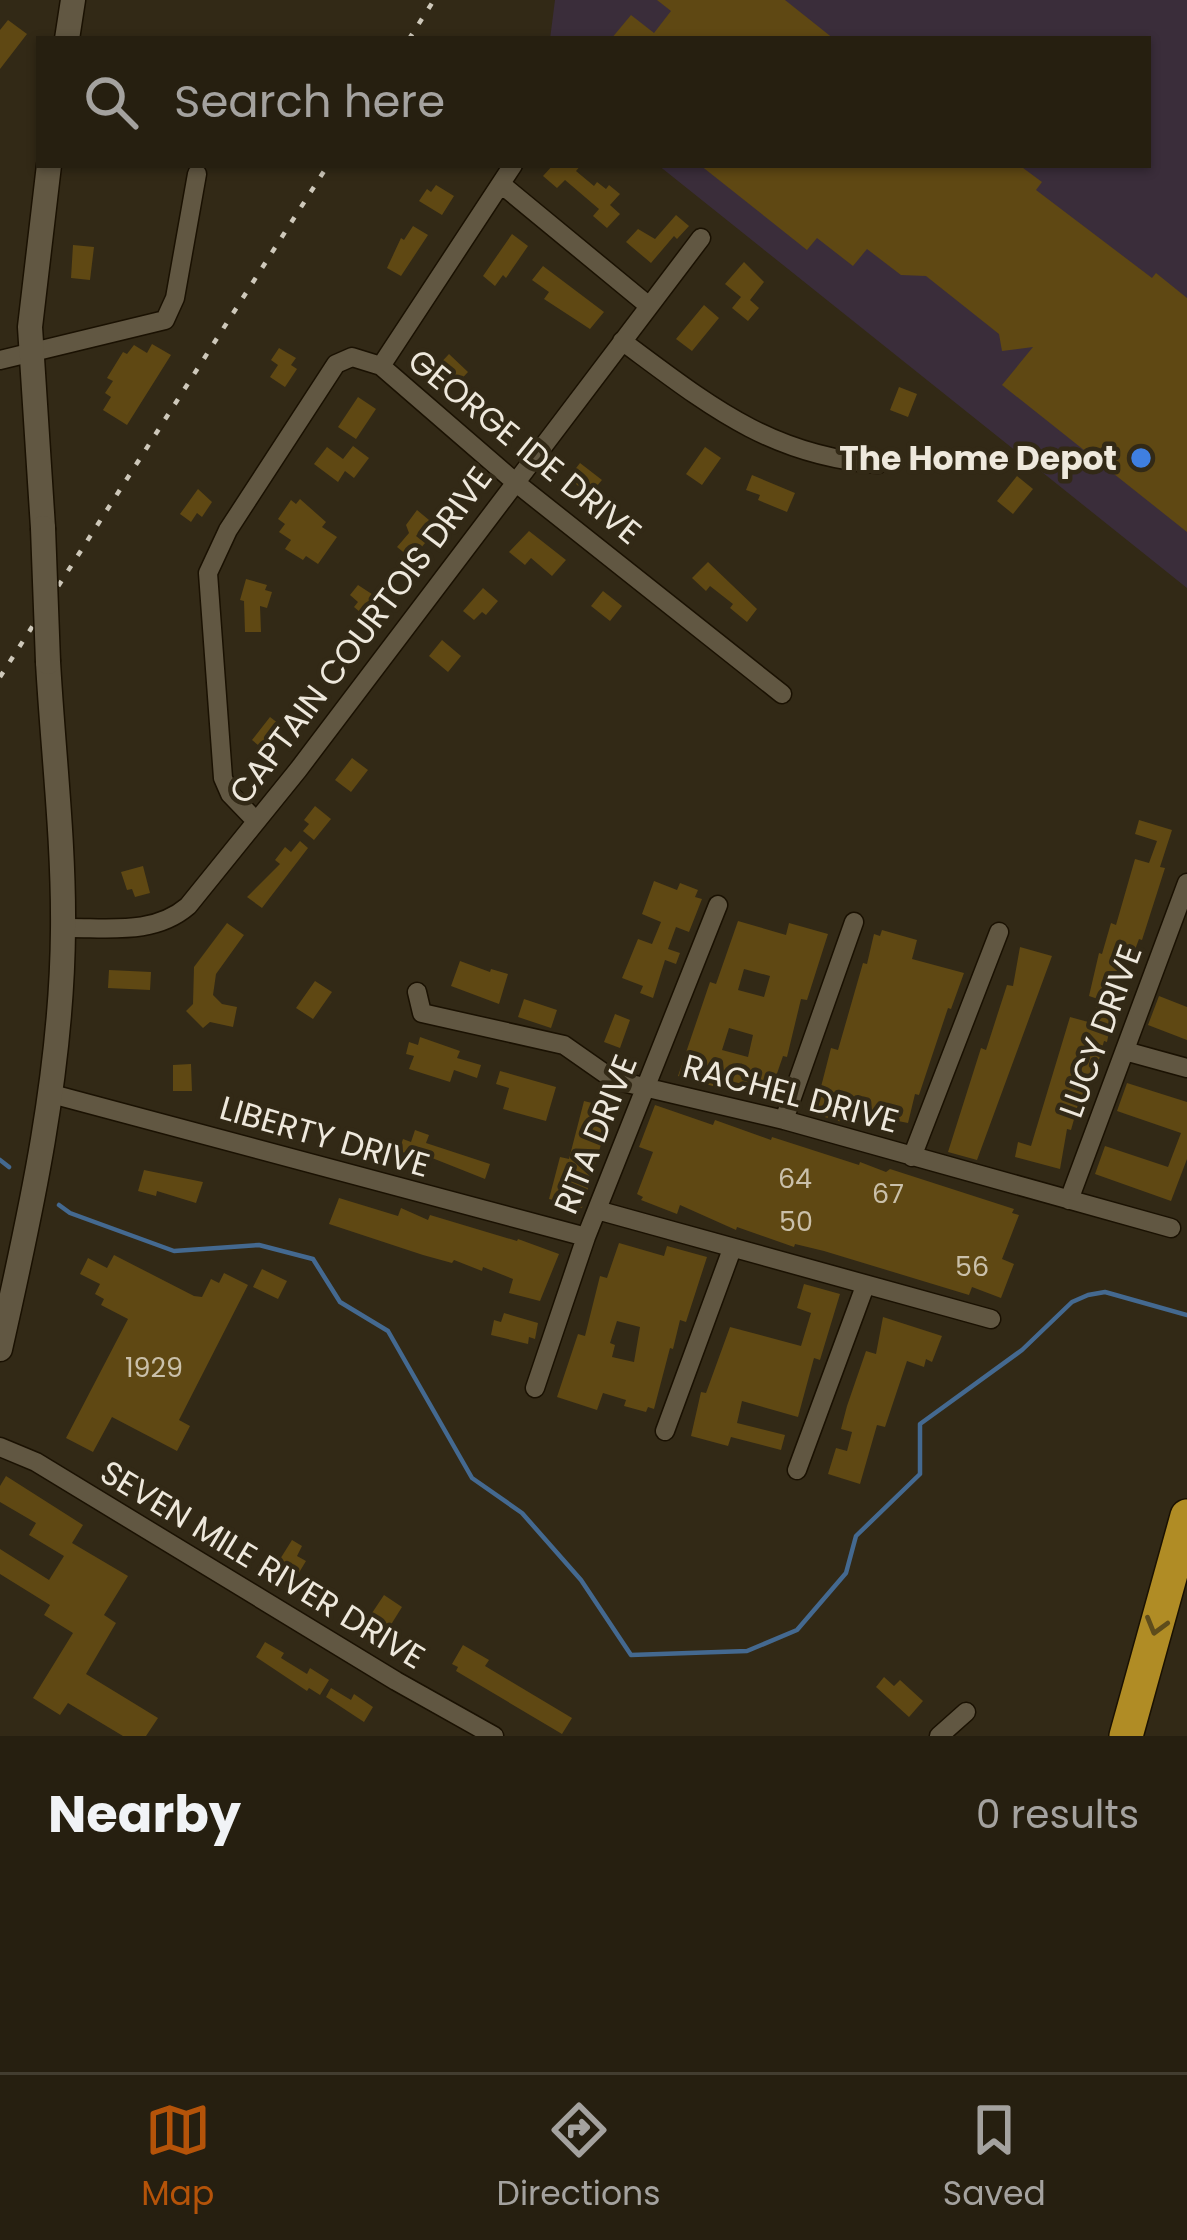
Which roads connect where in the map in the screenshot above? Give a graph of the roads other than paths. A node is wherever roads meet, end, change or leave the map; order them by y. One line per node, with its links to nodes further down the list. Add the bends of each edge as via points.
1 (73, 0): 2 (main road)
2 (68, 36)
3 (50, 168): 10 (main road)
4 (511, 168): 6 (street)
5 (197, 174): 10 (street, via 165,320)
6 (501, 184): 8 (street); 12 (street)
7 (701, 238): 8 (street, CAPTAIN COURTOIS DRIVE)
8 (650, 306): 9 (street, CAPTAIN COURTOIS DRIVE)
9 (622, 341): 13 (street, via 743,428 801,452); 14 (street, CAPTAIN COURTOIS DRIVE)
10 (31, 351): 11 (street); 21 (main road, bridge)
11 (0, 360)
12 (381, 366): 14 (street, GEORGE IDE DRIVE); 16 (street, GEORGE IDE DRIVE, via 352,357 336,364 208,573 223,778)
13 (878, 464)
14 (515, 482): 15 (street, GEORGE IDE DRIVE); 16 (street, CAPTAIN COURTOIS DRIVE)
15 (782, 694)
16 (256, 821): 21 (street, CAPTAIN COURTOIS DRIVE, via 170,922)
17 (1187, 883): 18 (street, LUCY DRIVE)
18 (1183, 904): 24 (street, LUCY DRIVE)
19 (718, 905): 26 (street, RITA DRIVE)
20 (854, 922): 28 (street)
21 (63, 928): 27 (main road)
22 (999, 932): 29 (street)
23 (417, 992): 26 (street, RACHEL DRIVE, via 422,1013 564,1045 614,1081)
24 (1125, 1051): 25 (street); 30 (street, LUCY DRIVE)
25 (1187, 1068)
26 (648, 1086): 28 (street, RACHEL DRIVE); 31 (street, RITA DRIVE)
27 (48, 1093): 33 (street, LIBERTY DRIVE); 37 (main road)
28 (784, 1120): 29 (street, RACHEL DRIVE)
29 (912, 1156): 30 (street, RACHEL DRIVE)
30 (1069, 1200): 32 (street, RACHEL DRIVE)
31 (597, 1210): 33 (street, RITA DRIVE); 34 (street)
32 (1171, 1228)
33 (586, 1237): 38 (street, RITA DRIVE)
34 (732, 1250): 35 (street); 39 (street)
35 (865, 1286): 36 (street); 41 (street)
36 (991, 1319)
37 (0, 1349)
38 (535, 1388)
39 (665, 1431)
40 (0, 1447): 44 (street, SEVEN MILE RIVER DRIVE)
41 (797, 1470)
42 (1187, 1516): 46 (highway, one-way to 46)
43 (966, 1712): 45 (street)
44 (494, 1736)
45 (939, 1736)
46 (1126, 1736)

